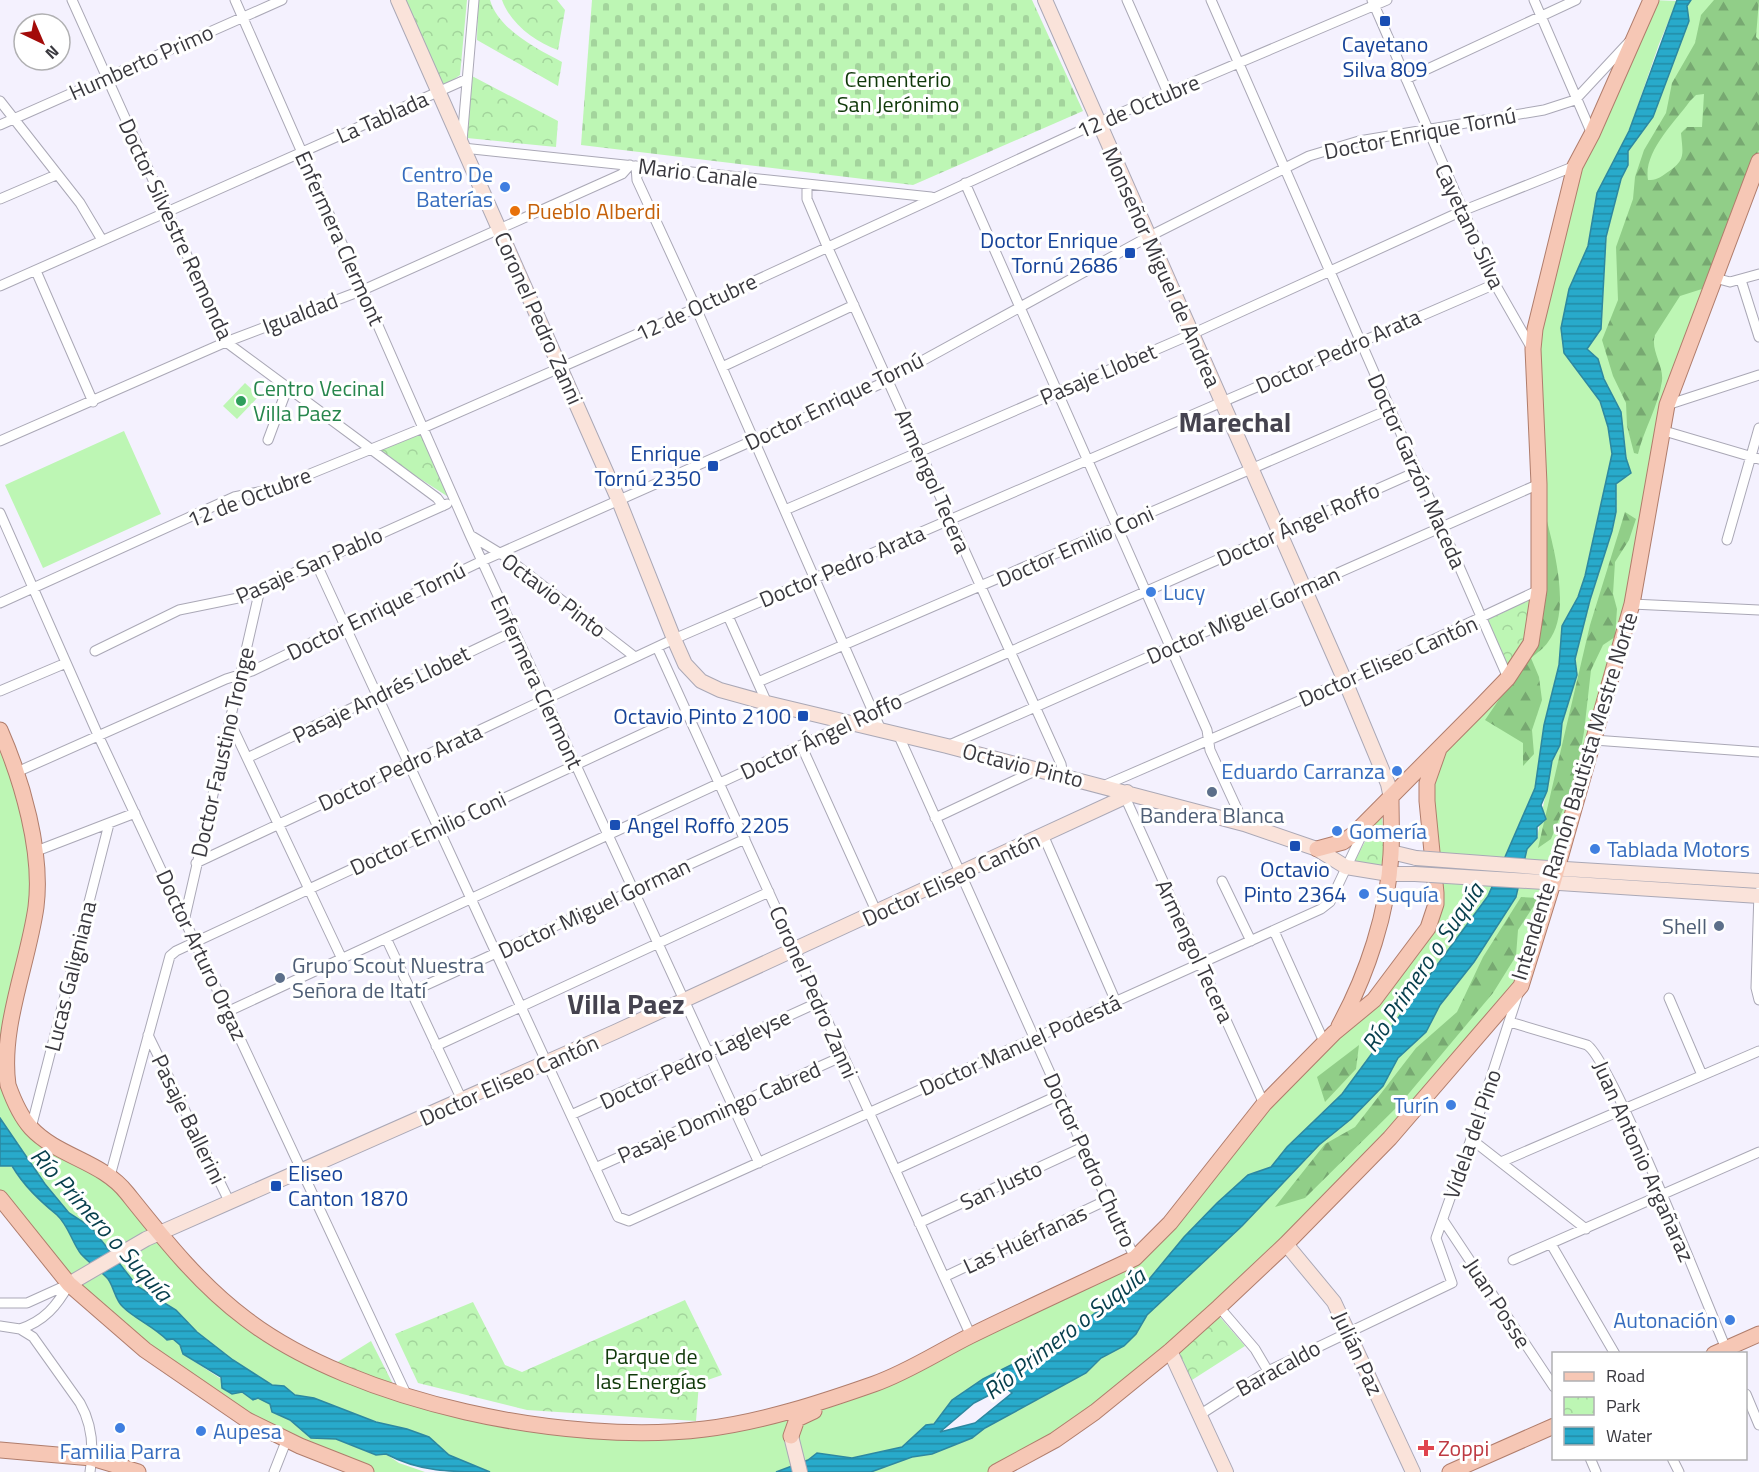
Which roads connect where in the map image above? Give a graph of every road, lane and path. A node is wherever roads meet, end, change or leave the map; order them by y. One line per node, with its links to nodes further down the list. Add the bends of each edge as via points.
1 (72, 0): 18 (street, Doctor Silvestre Remonda)
2 (235, 0): 15 (street, Enfermera Clermont)
3 (282, 0): 15 (street, Humberto Primo)
4 (398, 0): 21 (main road, Coronel Pedro Zanni)
5 (474, 0): 19 (street)
6 (1045, 0): 26 (main road, Monseñor Miguel de Andrea)
7 (1127, 0): 22 (street)
8 (1211, 0): 17 (street, Doctor Garzón Maceda)
9 (1387, 0): 13 (street, 12 de Octubre)
10 (1534, 0): 14 (street)
11 (1576, 0): 14 (street)
12 (1651, 0): 16 (main road)
13 (1373, 3): 17 (street, 12 de Octubre); 20 (street, Cayetano Silva)
14 (1541, 16): 20 (street); 23 (street)
15 (243, 17): 18 (street, Humberto Primo); 31 (street, Enfermera Clermont)
16 (1637, 34): 23 (street, Doctor Enrique Tornú); 29 (main road)
17 (1238, 63): 22 (street, 12 de Octubre); 35 (street, Doctor Garzón Maceda)
18 (106, 78): 25 (street, Humberto Primo); 42 (street, Doctor Silvestre Remonda)
19 (467, 79): 21 (street, La Tablada); 30 (street)
20 (1406, 79): 28 (street, Cayetano Silva)
21 (438, 92): 30 (main road, Coronel Pedro Zanni); 31 (street, La Tablada)
22 (1168, 93): 26 (street, 12 de Octubre)
23 (1575, 100): 28 (street, Doctor Enrique Tornú, via 1544,110); 29 (street)
24 (0, 101): 25 (street)
25 (13, 119): 27 (street, Humberto Primo); 36 (street)
26 (1097, 123): 37 (street, 12 de Octubre); 44 (main road, Monseñor Miguel de Andrea)
27 (0, 125)
28 (1427, 130): 35 (street, Doctor Enrique Tornú, via 1332,147); 41 (street, Cayetano Silva)
29 (1592, 134): 34 (main road)
30 (463, 147): 33 (street, Mario Canale); 43 (main road, Coronel Pedro Zanni)
31 (303, 153): 42 (street, La Tablada); 54 (street, Enfermera Clermont)
32 (1759, 161): 50 (main road, Intendente Ramón Bautista Mestre Norte)
33 (633, 165): 38 (street, Mario Canale); 43 (street, Igualdad, via 622,174); 57 (street)
34 (1575, 166): 41 (street, Pasaje Llobet); 62 (main road)
35 (1283, 167): 44 (street, Doctor Enrique Tornú); 47 (street, Doctor Garzón Maceda)
36 (56, 175): 40 (street); 45 (street, via 80,203)
37 (965, 183): 39 (street, 12 de Octubre); 56 (street)
38 (807, 186): 39 (street, Mario Canale); 46 (street, Armengol Tecera, via 807,199)
39 (934, 198): 46 (street, 12 de Octubre)
40 (0, 199)
41 (1462, 211): 47 (street, Pasaje Llobet); 52 (street, Cayetano Silva)
42 (166, 213): 45 (street, La Tablada); 61 (street, Doctor Silvestre Remonda)
43 (499, 230): 54 (street, Igualdad); 64 (main road, Coronel Pedro Zanni)
44 (1148, 237): 56 (street, Doctor Enrique Tornú); 58 (main road, Monseñor Miguel de Andrea)
45 (102, 240): 48 (street, La Tablada)
46 (827, 246): 55 (street, Armengol Tecera); 57 (street, 12 de Octubre)
47 (1327, 270): 58 (street, Pasaje Llobet); 60 (street, Doctor Garzón Maceda)
48 (36, 271): 53 (street, La Tablada); 69 (street)
49 (1759, 274): 51 (street)
50 (1715, 278): 51 (street); 71 (main road, Intendente Ramón Bautista Mestre Norte)
51 (1741, 280): 59 (street)
52 (1495, 284): 60 (street, Doctor Pedro Arata); 62 (street, Cayetano Silva)
53 (0, 286)
54 (363, 290): 61 (street, Igualdad); 73 (street, Enfermera Clermont)
55 (854, 305): 63 (street); 66 (street, Armengol Tecera)
56 (1019, 307): 66 (street, Doctor Enrique Tornú); 68 (street)
57 (696, 308): 63 (street); 64 (street, 12 de Octubre)
58 (1192, 333): 68 (street, Pasaje Llobet); 70 (main road, Monseñor Miguel de Andrea)
59 (1759, 337)
60 (1359, 341): 70 (street, Doctor Pedro Arata); 72 (street, Doctor Garzón Maceda)
61 (226, 342): 67 (street, Doctor Silvestre Remonda); 69 (street, Igualdad)
62 (1533, 349): 85 (main road)
63 (722, 366): 77 (street)
64 (560, 368): 73 (street, 12 de Octubre); 87 (main road, Coronel Pedro Zanni)
65 (1759, 375): 71 (street)
66 (887, 379): 77 (street, Doctor Enrique Tornú); 80 (street, Armengol Tecera)
67 (287, 389): 76 (street); 79 (street, Doctor Silvestre Remonda)
68 (1057, 392): 80 (street, Pasaje Llobet); 82 (street)
69 (93, 402): 78 (street, Igualdad)
70 (1222, 402): 82 (street, Doctor Pedro Arata); 83 (main road, Monseñor Miguel de Andrea)
71 (1667, 405): 75 (main road, Intendente Ramón Bautista Mestre Norte)
72 (1390, 409): 83 (street, Doctor Emilio Coni); 84 (street, Doctor Garzón Maceda)
73 (423, 428): 79 (street, 12 de Octubre); 86 (street, Enfermera Clermont)
74 (1759, 428): 81 (street)
75 (1660, 430): 81 (street); 108 (main road, Intendente Ramón Bautista Mestre Norte)
76 (268, 440)
77 (754, 440): 87 (street, Doctor Enrique Tornú); 89 (street)
78 (0, 441)
79 (368, 449): 88 (street, Doctor Silvestre Remonda); 104 (street, 12 de Octubre, via 273,489 234,497)
80 (920, 452): 89 (street, Pasaje Llobet); 91 (street, Armengol Tecera)
81 (1755, 458): 96 (street)
82 (1087, 460): 91 (street, Doctor Pedro Arata); 93 (street)
83 (1252, 469): 93 (street, Doctor Emilio Coni); 94 (main road, Monseñor Miguel de Andrea)
84 (1418, 471): 92 (street, Doctor Garzón Maceda); 94 (street, Doctor Ángel Roffo)
85 (1539, 484): 92 (street, Doctor Miguel Gorman); 105 (main road)
86 (455, 501): 88 (street, Pasaje San Pablo); 95 (street, Enfermera Clermont)
87 (619, 501): 97 (street, Doctor Enrique Tornú); 114 (main road, Coronel Pedro Zanni)
88 (443, 506): 99 (street, Pasaje San Pablo)
89 (785, 510): 100 (street)
90 (0, 513): 104 (street, Doctor Arturo Orgaz)
91 (950, 519): 100 (street, Doctor Pedro Arata); 101 (street, Armengol Tecera)
92 (1442, 527): 103 (street, Doctor Miguel Gorman); 111 (street, Doctor Garzón Maceda)
93 (1117, 528): 101 (street, Doctor Emilio Coni); 106 (street)
94 (1280, 533): 103 (main road, Monseñor Miguel de Andrea); 106 (street, Doctor Ángel Roffo)
95 (470, 535): 97 (street, Octavio Pinto); 98 (street, Enfermera Clermont)
96 (1727, 540)
97 (499, 553): 98 (street, Doctor Enrique Tornú); 120 (street, Octavio Pinto)
98 (482, 561): 112 (street, Doctor Enrique Tornú); 113 (street, Enfermera Clermont)
99 (316, 563): 102 (street, Pasaje San Pablo); 112 (street)
100 (814, 578): 110 (street, Doctor Pedro Arata); 115 (street)
101 (981, 587): 115 (street, Doctor Emilio Coni); 119 (street, Armengol Tecera)
102 (260, 588): 118 (street, Pasaje San Pablo, via 225,602 179,610); 122 (street, Doctor Faustino Tronge)
103 (1305, 589): 117 (street, Doctor Miguel Gorman); 124 (main road, Monseñor Miguel de Andrea)
104 (34, 590): 107 (street, 12 de Octubre); 121 (street, Doctor Arturo Orgaz)
105 (1539, 590): 111 (street, Doctor Eliseo Cantón); 123 (main road, via 1531,643)
106 (1146, 592): 117 (street); 119 (street, Doctor Ángel Roffo)
107 (0, 603)
108 (1632, 604): 109 (street); 140 (main road, Intendente Ramón Bautista Mestre Norte)
109 (1759, 610)
110 (728, 616): 114 (street, Doctor Pedro Arata); 125 (street)
111 (1481, 618): 123 (street, Doctor Garzón Maceda); 124 (street, Doctor Eliseo Cantón)
112 (345, 627): 122 (street, Doctor Enrique Tornú); 127 (street)
113 (514, 630): 127 (street, Pasaje Andrés Llobet); 128 (street, Enfermera Clermont)
114 (674, 639): 116 (street, Doctor Pedro Arata); 129 (main road, Octavio Pinto, via 685,664 701,681)
115 (844, 646): 125 (street, Doctor Emilio Coni); 131 (street)
116 (657, 647): 120 (street, Doctor Pedro Arata); 132 (street, Coronel Pedro Zanni)
117 (1170, 648): 130 (street, Doctor Miguel Gorman); 139 (street)
118 (95, 651)
119 (1010, 652): 130 (street, Armengol Tecera); 131 (street, Doctor Ángel Roffo)
120 (635, 657): 128 (street, Doctor Pedro Arata)
121 (66, 663): 126 (street); 138 (street, Doctor Arturo Orgaz)
122 (240, 675): 133 (street, Doctor Faustino Tronge); 138 (street, Doctor Enrique Tornú)
123 (1508, 678): 143 (main road)
124 (1345, 681): 139 (street, Doctor Eliseo Cantón); 154 (main road, Monseñor Miguel de Andrea)
125 (758, 682): 129 (street)
126 (0, 691)
127 (377, 696): 145 (street, Pasaje Andrés Llobet); 146 (street)
128 (545, 699): 146 (street, Doctor Pedro Arata); 147 (street, Enfermera Clermont)
129 (767, 703): 134 (main road, Octavio Pinto)
130 (1035, 707): 142 (street, Doctor Miguel Gorman); 150 (street, Armengol Tecera)
131 (873, 712): 134 (street, Doctor Ángel Roffo); 136 (street)
132 (687, 713): 147 (street, Doctor Emilio Coni); 151 (street, Coronel Pedro Zanni)
133 (230, 722): 145 (street); 168 (street, Doctor Faustino Tronge)
134 (849, 723): 136 (main road, Octavio Pinto); 141 (street, Doctor Ángel Roffo)
135 (0, 730): 149 (main road)
136 (881, 730): 137 (main road, Octavio Pinto)
137 (897, 734): 142 (main road, Octavio Pinto); 157 (street, Doctor Pedro Chutro)
138 (98, 735): 149 (street, Doctor Enrique Tornú); 155 (street, Doctor Arturo Orgaz)
139 (1209, 740): 152 (street, Doctor Eliseo Cantón); 160 (street)
140 (1594, 740): 144 (street); 172 (main road, Intendente Ramón Bautista Mestre Norte)
141 (801, 745): 151 (street, Doctor Ángel Roffo); 180 (street)
142 (947, 746): 148 (main road, Octavio Pinto)
143 (1439, 749): 154 (main road); 203 (main road, via 1427,783 1436,893 1433,915 1428,928 1374,1000)
144 (1759, 752)
145 (248, 758): 159 (street)
146 (408, 763): 159 (street, Doctor Pedro Arata); 161 (street)
147 (576, 765): 161 (street, Doctor Emilio Coni); 162 (street, Enfermera Clermont)
148 (1039, 769): 150 (main road, Octavio Pinto); 157 (street)
149 (17, 772): 166 (main road)
150 (1063, 776): 152 (main road, Octavio Pinto)
151 (719, 783): 162 (street, Doctor Ángel Roffo); 164 (street, Coronel Pedro Zanni)
152 (1103, 786): 153 (main road, Octavio Pinto)
153 (1126, 794): 160 (main road, Octavio Pinto); 163 (main road, Doctor Eliseo Cantón); 190 (street, Armengol Tecera)
154 (1391, 798): 156 (main road); 167 (main road)
155 (135, 813): 158 (street); 181 (street, Doctor Arturo Orgaz)
156 (1371, 817): 165 (main road, via 1343,842); 169 (street, Doctor Manuel Podestá)
157 (935, 818): 170 (street, Doctor Pedro Chutro)
158 (109, 824): 166 (street); 218 (street, Lucas Galigniana)
159 (279, 824): 168 (street, Doctor Pedro Arata); 175 (street)
160 (1244, 824): 165 (main road, Octavio Pinto)
161 (438, 829): 175 (street, Doctor Emilio Coni); 179 (street)
162 (608, 835): 176 (street, Enfermera Clermont); 179 (street, Doctor Ángel Roffo)
163 (1044, 837): 170 (main road, Doctor Eliseo Cantón); 198 (street)
164 (745, 839): 176 (street, Doctor Miguel Gorman); 177 (street, Coronel Pedro Zanni)
165 (1317, 849): 169 (main road, Octavio Pinto)
166 (33, 852): 218 (main road, via 35,911 9,1005 2,1053 6,1079)
167 (1391, 852): 171 (main road); 172 (main road, bridge)
168 (196, 862): 181 (street, Doctor Faustino Tronge)
169 (1346, 867): 171 (main road, Octavio Pinto); 182 (street, Doctor Manuel Podestá, via 1330,902)
170 (960, 874): 180 (main road, Doctor Eliseo Cantón); 204 (street, Doctor Pedro Chutro)
171 (1389, 874): 172 (main road, Octavio Pinto, bridge); 203 (main road, via 1364,973)
172 (1550, 876): 174 (main road); 178 (main road); 192 (main road, Intendente Ramón Bautista Mestre Norte)
173 (1222, 880): 185 (street)
174 (1759, 881): 178 (street)
175 (309, 889): 184 (street, Doctor Emilio Coni); 189 (street)
176 (633, 890): 186 (street, Enfermera Clermont); 188 (street, Doctor Miguel Gorman)
177 (769, 892): 186 (street); 187 (street, Coronel Pedro Zanni)
178 (1759, 896): 191 (street)
179 (471, 899): 183 (street, Doctor Ángel Roffo); 188 (street)
180 (877, 913): 187 (main road, Doctor Eliseo Cantón)
181 (185, 917): 184 (street, Doctor Arturo Orgaz)
182 (1275, 930): 185 (street, Doctor Manuel Podestá); 203 (street)
183 (386, 938): 189 (street, Doctor Ángel Roffo); 193 (street)
184 (196, 941): 200 (street, Doctor Arturo Orgaz); 202 (street, Doctor Emilio Coni, via 170,956)
185 (1251, 941): 190 (street, Doctor Manuel Podestá)
186 (658, 944): 195 (street, Enfermera Clermont); 199 (street)
187 (795, 950): 195 (main road, Doctor Eliseo Cantón); 197 (street, Coronel Pedro Zanni)
188 (496, 953): 193 (street, Doctor Miguel Gorman); 199 (street)
189 (342, 959): 200 (street, Doctor Ángel Roffo)
190 (1202, 963): 198 (street, Doctor Manuel Podestá); 213 (street, Armengol Tecera)
191 (1758, 969): 196 (street)
192 (1521, 986): 201 (street, Videla del Pino); 236 (main road, Intendente Ramón Bautista Mestre Norte, via 1390,1138)
193 (411, 992): 205 (street)
194 (1669, 998): 210 (street)
195 (684, 1000): 207 (street, Enfermera Clermont); 209 (main road, Doctor Eliseo Cantón)
196 (1759, 1000)
197 (819, 1002): 207 (street, Doctor Pedro Lagleyse); 208 (street, Coronel Pedro Zanni)
198 (1116, 1002): 204 (street, Doctor Manuel Podestá)
199 (521, 1007): 205 (street); 209 (street)
200 (229, 1011): 225 (street, Doctor Arturo Orgaz)
201 (1510, 1022): 215 (street, Juan Antonio Argañaraz, via 1592,1048); 219 (street, Videla del Pino)
202 (148, 1035): 227 (street); 231 (street, Pasaje Ballerini)
203 (1330, 1038): 213 (main road)
204 (1034, 1039): 211 (street, Doctor Pedro Chutro); 216 (street, Doctor Manuel Podestá)
205 (436, 1046): 212 (street)
206 (1759, 1051): 210 (street)
207 (708, 1053): 214 (street, Enfermera Clermont); 217 (street, Doctor Pedro Lagleyse)
208 (843, 1056): 214 (street, Pasaje Domingo Cabred); 216 (street, Coronel Pedro Zanni)
209 (547, 1063): 212 (main road, Doctor Eliseo Cantón); 217 (street)
210 (1701, 1075): 215 (street)
211 (1059, 1095): 220 (street, Doctor Pedro Chutro); 226 (street)
212 (462, 1100): 225 (main road, Doctor Eliseo Cantón)
213 (1264, 1104): 238 (main road, via 1170,1223)
214 (732, 1106): 223 (street, Enfermera Clermont); 224 (street, Pasaje Domingo Cabred)
215 (1623, 1110): 222 (street); 228 (street, Juan Antonio Argañaraz)
216 (869, 1113): 223 (street, Doctor Manuel Podestá); 226 (street, Coronel Pedro Zanni)
217 (571, 1115): 224 (street)
218 (31, 1128): 227 (main road)
219 (1471, 1139): 222 (street); 232 (street, Videla del Pino)
220 (1083, 1147): 230 (street, Doctor Pedro Chutro); 233 (street, San Justo)
221 (1759, 1152): 228 (street)
222 (1501, 1162): 234 (street)
223 (759, 1163): 224 (street, Doctor Manuel Podestá, via 628,1221 618,1217)
224 (595, 1168)
225 (303, 1170): 231 (main road, Doctor Eliseo Cantón); 256 (street, Doctor Arturo Orgaz)
226 (895, 1170): 233 (street, Coronel Pedro Zanni)
227 (110, 1176): 235 (main road, via 120,1184)
228 (1660, 1194): 234 (street); 253 (street, Juan Antonio Argañaraz)
229 (0, 1198): 241 (main road)
230 (1107, 1200): 238 (street, Doctor Pedro Chutro); 240 (street, Las Huérfanas)
231 (230, 1203): 235 (main road, Doctor Eliseo Cantón)
232 (1443, 1220): 242 (street, Videla del Pino, via 1436,1242); 255 (street, Juan Posse)
233 (919, 1223): 240 (street, Coronel Pedro Zanni)
234 (1586, 1228): 237 (street)
235 (153, 1237): 241 (main road, Doctor Eliseo Cantón); 256 (main road, via 208,1289 274,1339 324,1366)
236 (1286, 1244): 244 (main road, Intendente Ramón Bautista Mestre Norte); 248 (main road, Julián Paz, via 1328,1293)
237 (1551, 1244): 239 (street); 252 (street)
238 (1135, 1258): 246 (main road)
239 (1513, 1260)
240 (944, 1277): 250 (street, Coronel Pedro Zanni)
241 (74, 1280): 243 (street, via 27,1303); 247 (street, via 40,1321); 263 (main road, via 151,1355 247,1420)
242 (1453, 1280): 248 (street, Baracaldo, via 1449,1286)
243 (0, 1303)
244 (1218, 1307): 251 (main road, Intendente Ramón Bautista Mestre Norte); 254 (street, via 1255,1349)
245 (0, 1326): 247 (street)
246 (990, 1327): 250 (main road); 262 (main road, via 981,1340 888,1388 802,1415 796,1419)
247 (20, 1329): 265 (street, via 37,1341 81,1403 89,1423)
248 (1348, 1331): 254 (street, Baracaldo); 272 (main road, Julián Paz)
249 (1759, 1334): 253 (main road)
250 (971, 1336): 261 (main road, via 874,1384 773,1414 716,1427)
251 (1170, 1351): 258 (main road); 270 (main road, Intendente Ramón Bautista Mestre Norte, via 1055,1440)
252 (1614, 1352)
253 (1723, 1352)
254 (1268, 1371): 258 (street, Baracaldo)
255 (1552, 1384)
256 (407, 1396): 261 (main road, via 471,1414 524,1423)
257 (1747, 1396): 259 (street)
258 (1201, 1414): 271 (main road)
259 (1759, 1425)
260 (1552, 1427): 273 (main road)
261 (666, 1432): 262 (main road, via 701,1436 779,1424)
262 (791, 1433): 269 (main road)
263 (287, 1439): 267 (street); 268 (main road)
264 (0, 1450): 265 (main road)
265 (91, 1465): 266 (main road)
266 (138, 1472)
267 (274, 1472)
268 (366, 1472)
269 (800, 1472)
270 (996, 1472)
271 (1226, 1472)
272 (1413, 1472)
273 (1450, 1472)

